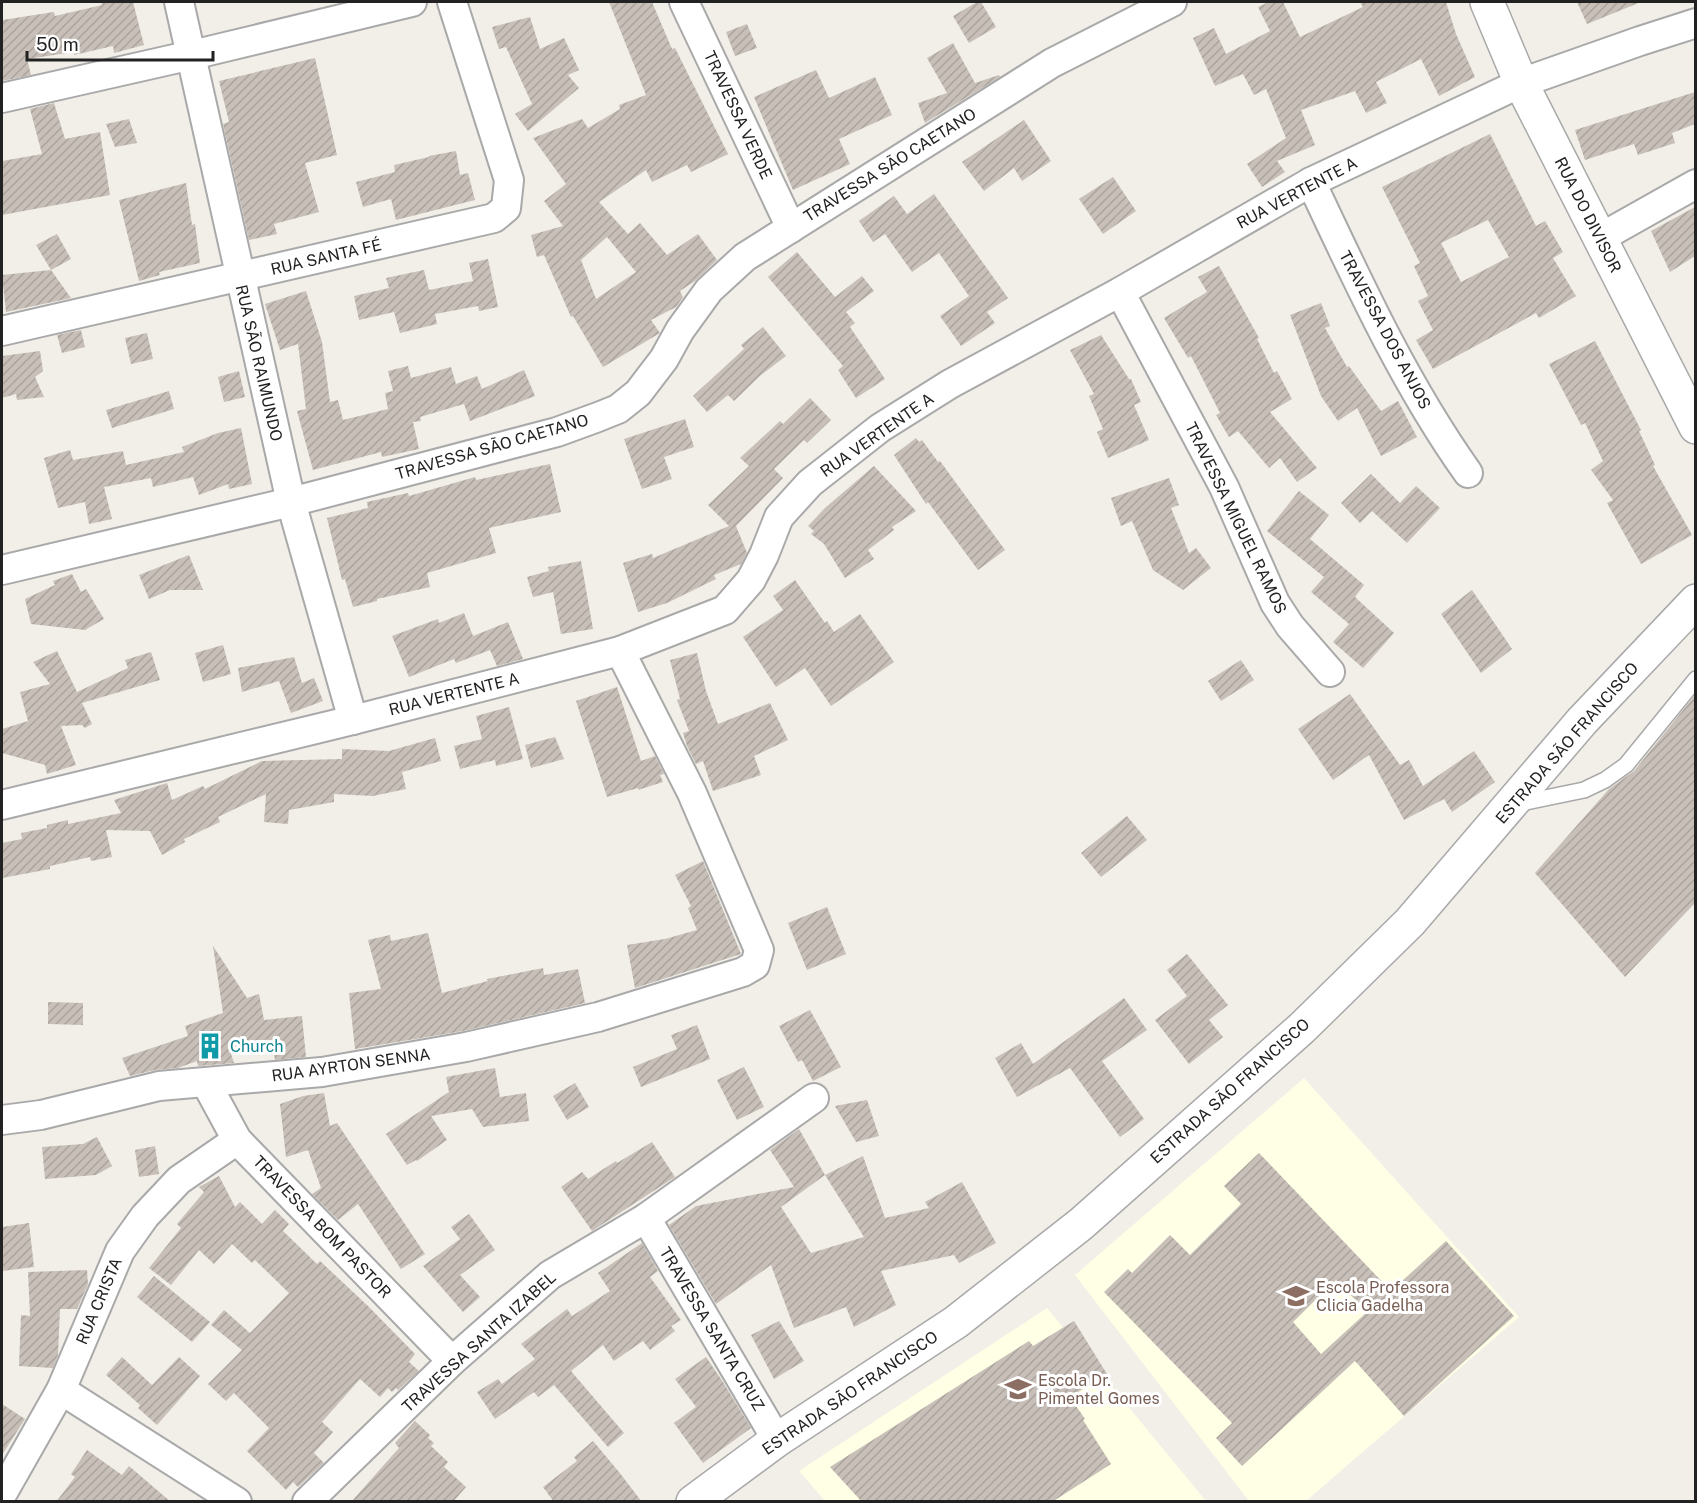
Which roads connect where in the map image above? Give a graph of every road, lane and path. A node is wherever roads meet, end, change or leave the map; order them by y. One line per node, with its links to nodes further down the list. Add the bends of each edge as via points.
1 (179, 2): 8 (street, RUA SÃO RAIMUNDO)
2 (412, 2): 8 (street)
3 (452, 2): 15 (street, RUA SANTA FÉ, via 509,180 506,208 494,218)
4 (684, 2): 13 (street, TRAVESSA VERDE)
5 (1172, 2): 13 (street, TRAVESSA SÃO CAETANO, via 1052,63)
6 (1487, 2): 9 (street, RUA DO DIVISOR)
7 (1695, 23): 9 (street, RUA VERTENTE A)
8 (192, 55): 10 (street); 15 (street, RUA SÃO RAIMUNDO)
9 (1521, 83): 11 (street, RUA VERTENTE A); 14 (street, RUA DO DIVISOR)
10 (2, 98)
11 (1311, 182): 16 (street, RUA VERTENTE A); 19 (street, TRAVESSA DOS ANJOS, via 1368,303 1438,430)
12 (1695, 184): 14 (street)
13 (791, 228): 20 (street, TRAVESSA SÃO CAETANO, via 745,257 709,290 645,384 618,409 557,432)
14 (1600, 238): 18 (street, RUA DO DIVISOR)
15 (239, 277): 17 (street, RUA SANTA FÉ); 20 (street, RUA SÃO RAIMUNDO)
16 (1120, 292): 23 (street, RUA VERTENTE A, via 950,384 880,428 810,483 779,517 751,580 725,610); 24 (street, TRAVESSA MIGUEL RAMOS, via 1224,487 1275,603)
17 (2, 331)
18 (1695, 427)
19 (1468, 473)
20 (291, 502): 21 (street, TRAVESSA SÃO CAETANO); 26 (street, RUA SÃO RAIMUNDO)
21 (2, 570)
22 (1695, 601): 28 (street, ESTRADA SÃO FRANCISCO, via 1582,722)
23 (620, 651): 26 (street, RUA VERTENTE A); 29 (street, RUA AYRTON SENNA, via 692,793 759,950 755,965 598,1017 466,1047 322,1072)
24 (1330, 672)
25 (1695, 679): 28 (lane, via 1626,765 1605,780 1584,790)
26 (353, 720): 27 (street, RUA VERTENTE A)
27 (2, 805)
28 (1513, 805): 36 (street, ESTRADA SÃO FRANCISCO, via 1410,922 1302,1028 1082,1224 956,1322)
29 (206, 1083): 31 (street, RUA AYRTON SENNA, via 159,1086 41,1115); 32 (street, TRAVESSA BOM PASTOR)
30 (814, 1098): 33 (street, TRAVESSA SANTA IZABEL)
31 (2, 1120)
32 (237, 1140): 34 (street, TRAVESSA BOM PASTOR); 35 (street, RUA CRISTA, via 179,1180 145,1216 120,1251)
33 (646, 1218): 34 (street, TRAVESSA SANTA IZABEL, via 550,1275); 36 (street, TRAVESSA SANTA CRUZ)
34 (452, 1361): 39 (street, TRAVESSA SANTA IZABEL)
35 (61, 1390): 37 (street, RUA CRISTA); 38 (street)
36 (777, 1440): 40 (street, ESTRADA SÃO FRANCISCO)
37 (2, 1494)
38 (237, 1502)
39 (307, 1502)
40 (693, 1502)

